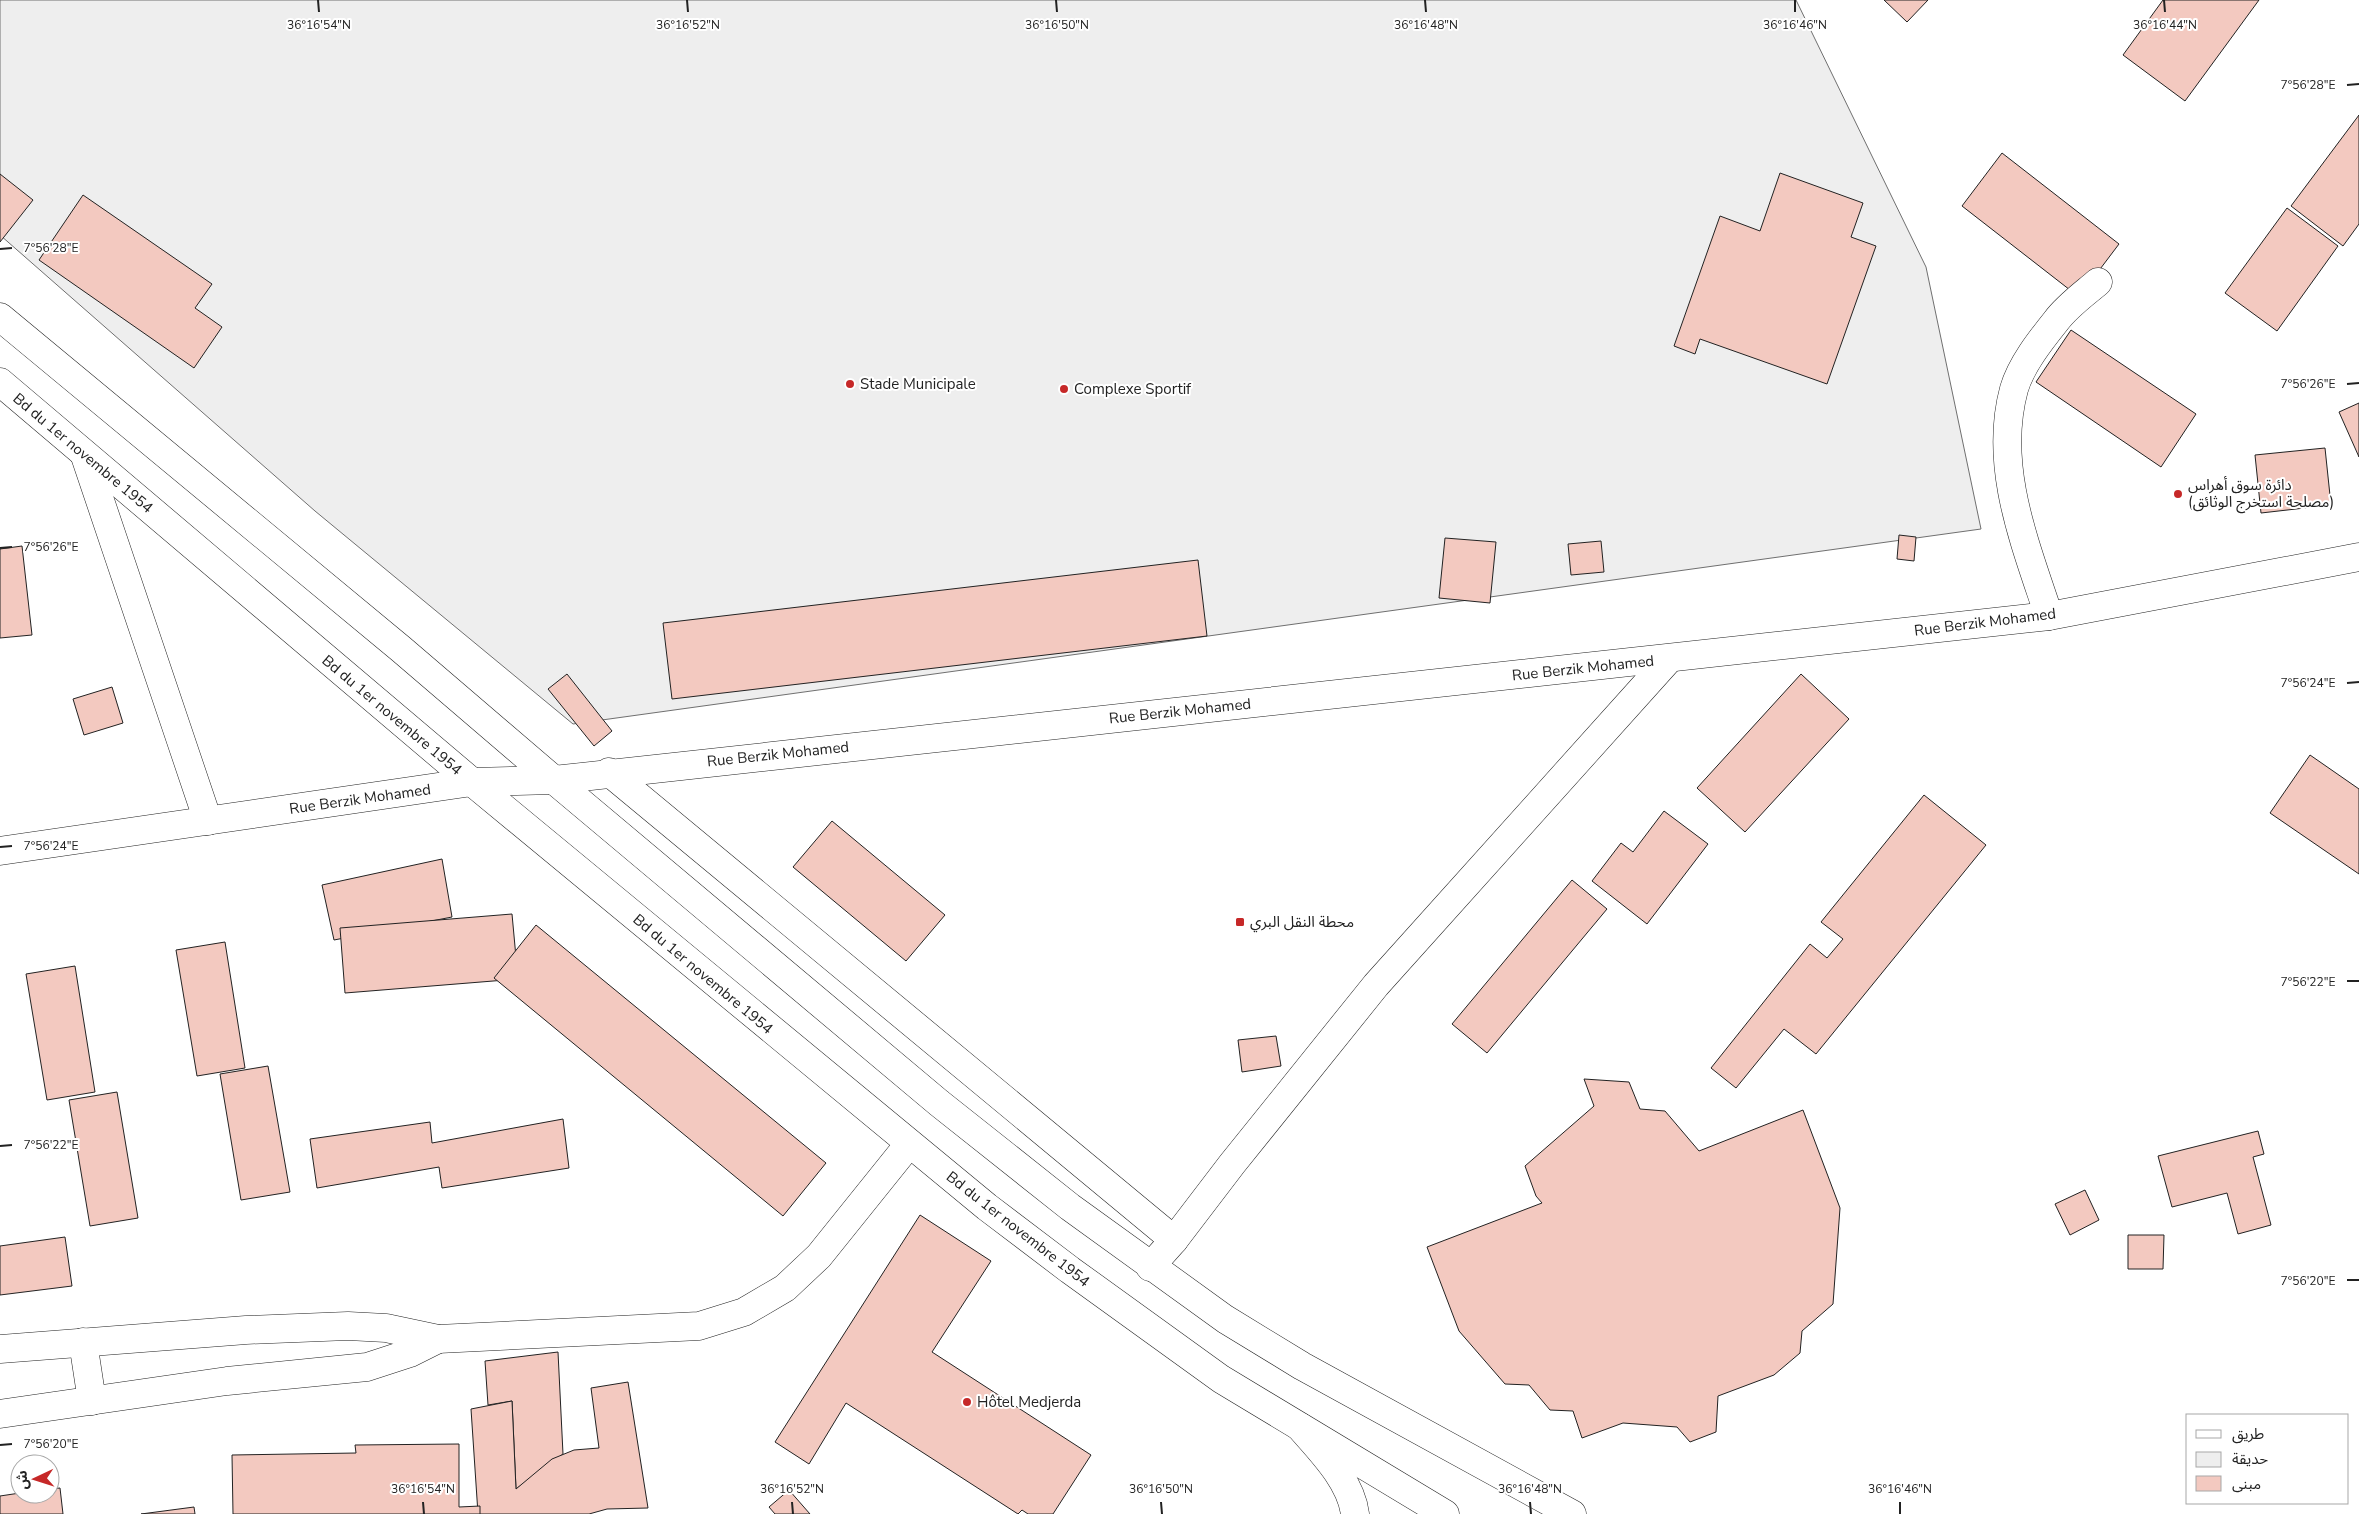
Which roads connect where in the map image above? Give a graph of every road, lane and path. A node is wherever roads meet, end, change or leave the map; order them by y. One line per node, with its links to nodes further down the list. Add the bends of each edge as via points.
1 (2098, 282): 6 (main road, via 2056,320 2031,355 2015,388 2006,437 2011,490)
2 (0, 317): 9 (main road, via 401,648)
3 (0, 382): 4 (main road, Bd du 1er novembre 1954)
4 (86, 456): 10 (main road, Bd du 1er novembre 1954); 11 (main road)
5 (2359, 557): 6 (main road, Rue Berzik Mohamed)
6 (2049, 616): 7 (main road, Rue Berzik Mohamed)
7 (1669, 659): 8 (main road, Rue Berzik Mohamed); 14 (main road, via 1376,985)
8 (609, 772): 9 (main road, Rue Berzik Mohamed); 14 (main road)
9 (554, 780): 10 (main road, Rue Berzik Mohamed); 15 (main road, via 939,1103)
10 (472, 782): 11 (main road, Rue Berzik Mohamed); 13 (main road, Bd du 1er novembre 1954)
11 (208, 821): 12 (main road, Rue Berzik Mohamed)
12 (0, 851)
13 (909, 1144): 16 (main road, via 819,1256 785,1288 744,1312 699,1326); 21 (main road, Bd du 1er novembre 1954, via 1146,1326 1221,1379)
14 (1174, 1240): 15 (main road)
15 (1150, 1267): 24 (main road, via 1225,1319 1302,1366)
16 (438, 1339): 17 (main road, via 386,1328 348,1326); 19 (main road, via 410,1353 367,1367 227,1381)
17 (83, 1342): 18 (main road); 19 (main road)
18 (0, 1349)
19 (92, 1401): 20 (main road)
20 (0, 1414)
21 (1300, 1427): 22 (main road, via 1333,1466 1354,1504); 23 (main road, Bd du 1er novembre 1954)
22 (1355, 1514)
23 (1445, 1514)
24 (1572, 1514)

